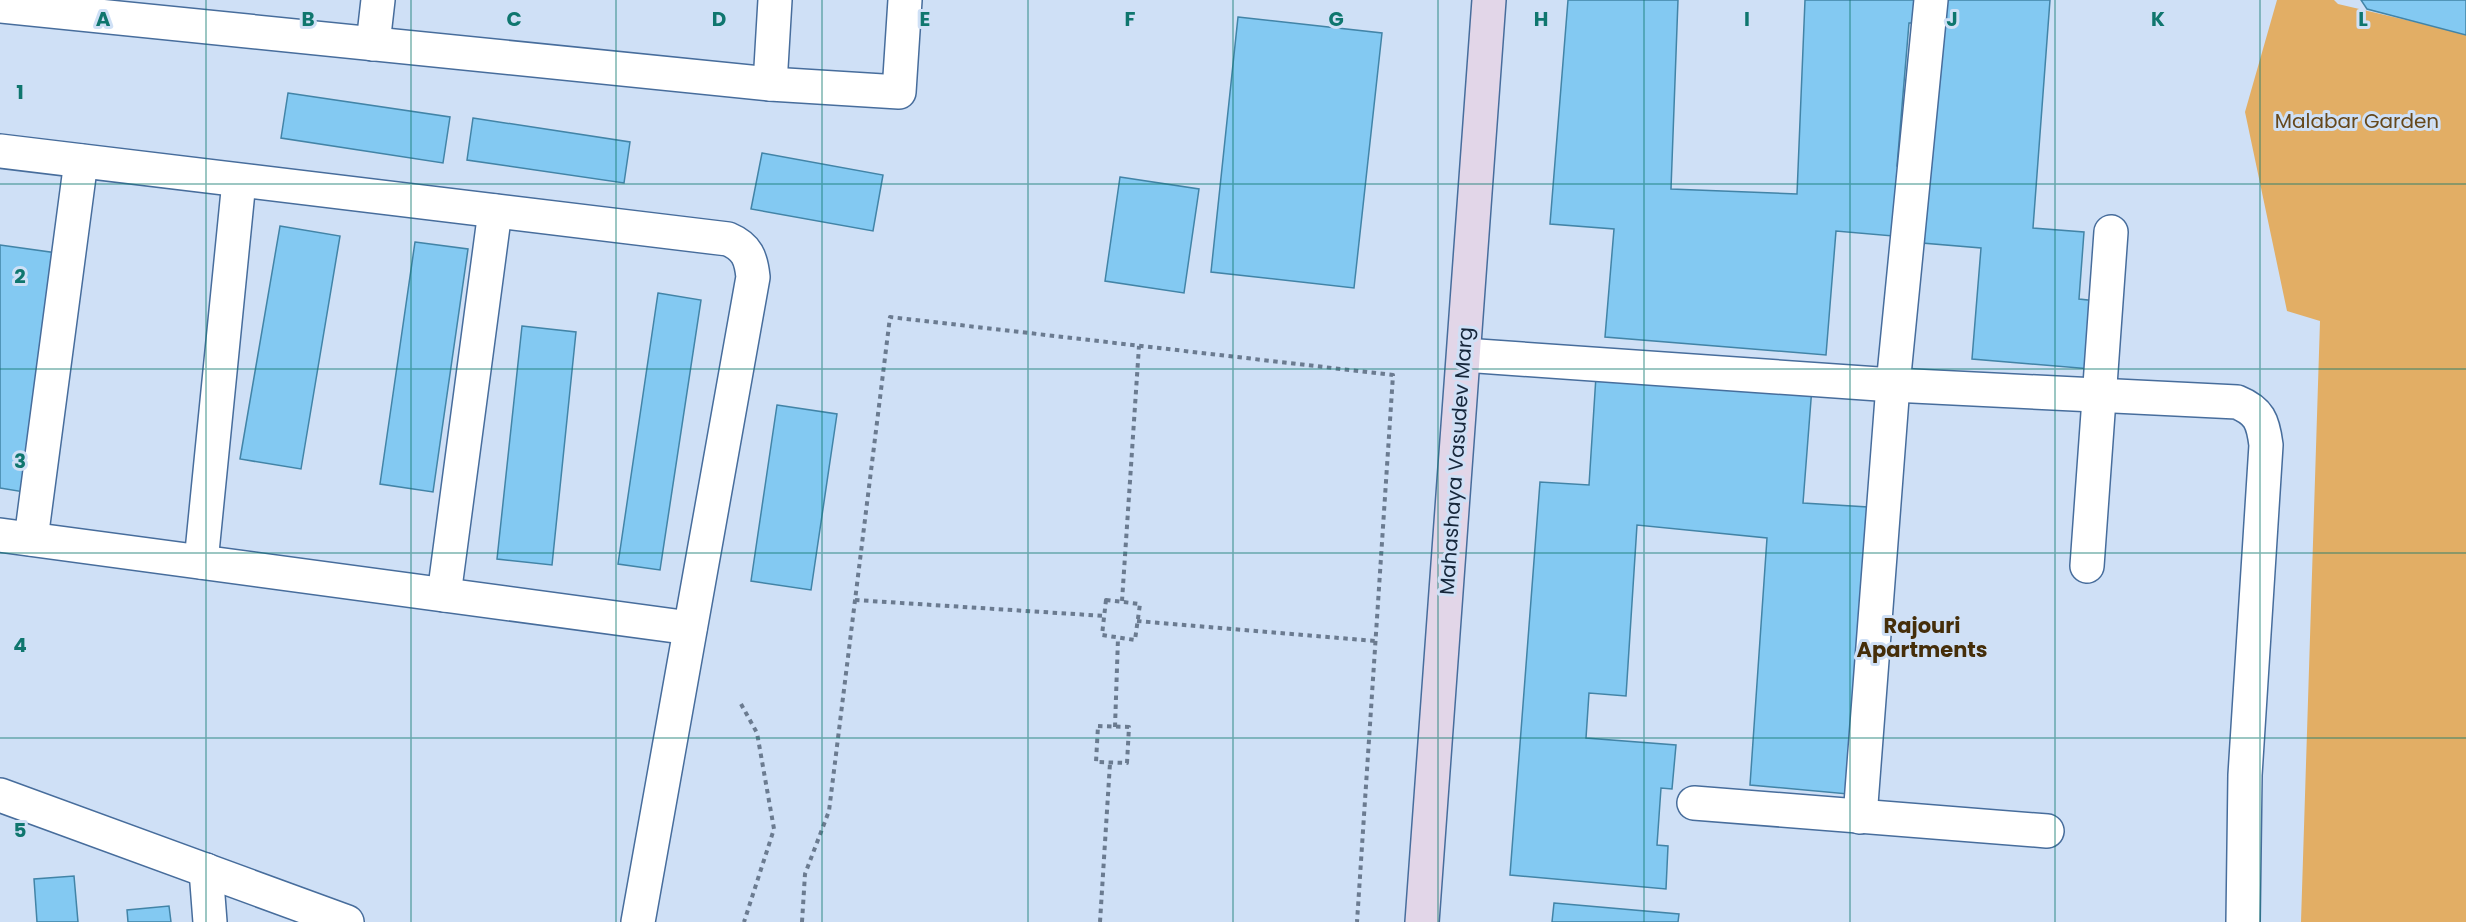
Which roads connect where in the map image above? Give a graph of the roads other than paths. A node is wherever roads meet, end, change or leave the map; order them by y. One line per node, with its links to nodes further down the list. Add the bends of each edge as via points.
1 (378, 0): 7 (street)
2 (775, 0): 8 (street)
3 (905, 0): 8 (street, via 899,92)
4 (1489, 0): 14 (street, Mahashaya Vasudev Marg)
5 (1931, 0): 15 (street)
6 (0, 6): 7 (street)
7 (373, 44): 8 (street)
8 (770, 84)
9 (0, 151): 10 (street)
10 (81, 161): 11 (street); 17 (street)
11 (239, 181): 12 (street); 18 (street)
12 (495, 211): 20 (street); 21 (street, via 728,239 742,245 752,260 753,277)
13 (2111, 232): 16 (street)
14 (1464, 355): 15 (street); 30 (street, Mahashaya Vasudev Marg)
15 (1893, 385): 16 (street); 24 (street)
16 (2100, 395): 19 (street); 31 (street, via 2236,402 2252,408 2263,427 2266,445 2245,775)
17 (15, 537): 18 (street)
18 (201, 562): 20 (street)
19 (2087, 566)
20 (444, 595): 21 (street)
21 (690, 628): 29 (street)
22 (0, 795): 26 (street)
23 (1694, 803): 24 (street)
24 (1860, 817): 25 (street)
25 (2047, 831)
26 (206, 870): 27 (street); 28 (street)
27 (210, 922)
28 (347, 922)
29 (638, 922)
30 (1422, 922)
31 (2243, 922)

